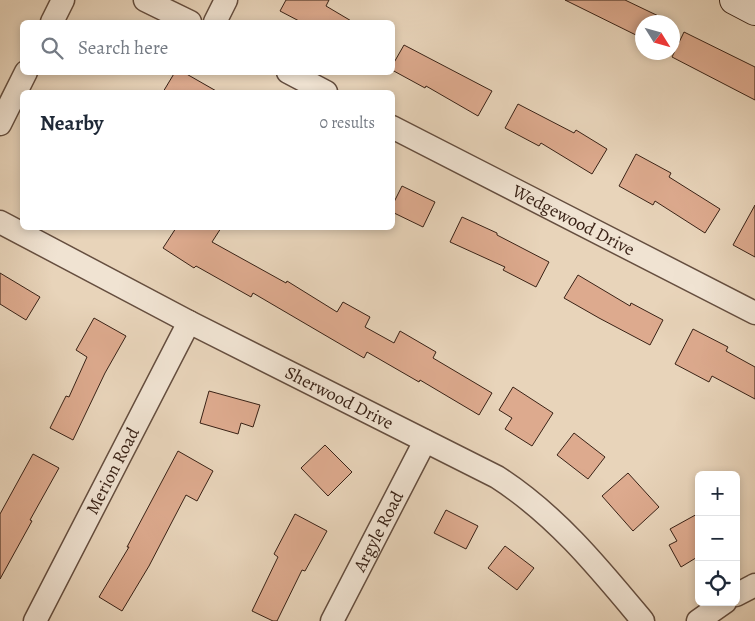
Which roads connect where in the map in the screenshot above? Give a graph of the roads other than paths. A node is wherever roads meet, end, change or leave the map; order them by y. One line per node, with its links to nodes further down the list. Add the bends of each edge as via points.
1 (64, 0): 6 (street)
2 (145, 0): 7 (street)
3 (226, 0): 8 (street)
4 (734, 0): 5 (street)
5 (755, 11)
6 (53, 20)
7 (186, 20)
8 (216, 20)
9 (24, 75): 12 (street)
10 (294, 75): 11 (street)
11 (322, 90)
12 (0, 124)
13 (395, 129): 15 (street, Wedgewood Drive)
14 (0, 222): 16 (street, Sherwood Drive)
15 (755, 313)
16 (189, 322): 17 (street, Sherwood Drive); 21 (street, Merion Road)
17 (425, 441): 22 (street, Argyle Road); 23 (street, Sherwood Drive, via 497,477 533,502 578,546)
18 (755, 584): 19 (street)
19 (740, 593)
20 (719, 606): 24 (street)
21 (35, 621)
22 (332, 621)
23 (643, 621)
24 (698, 621)

